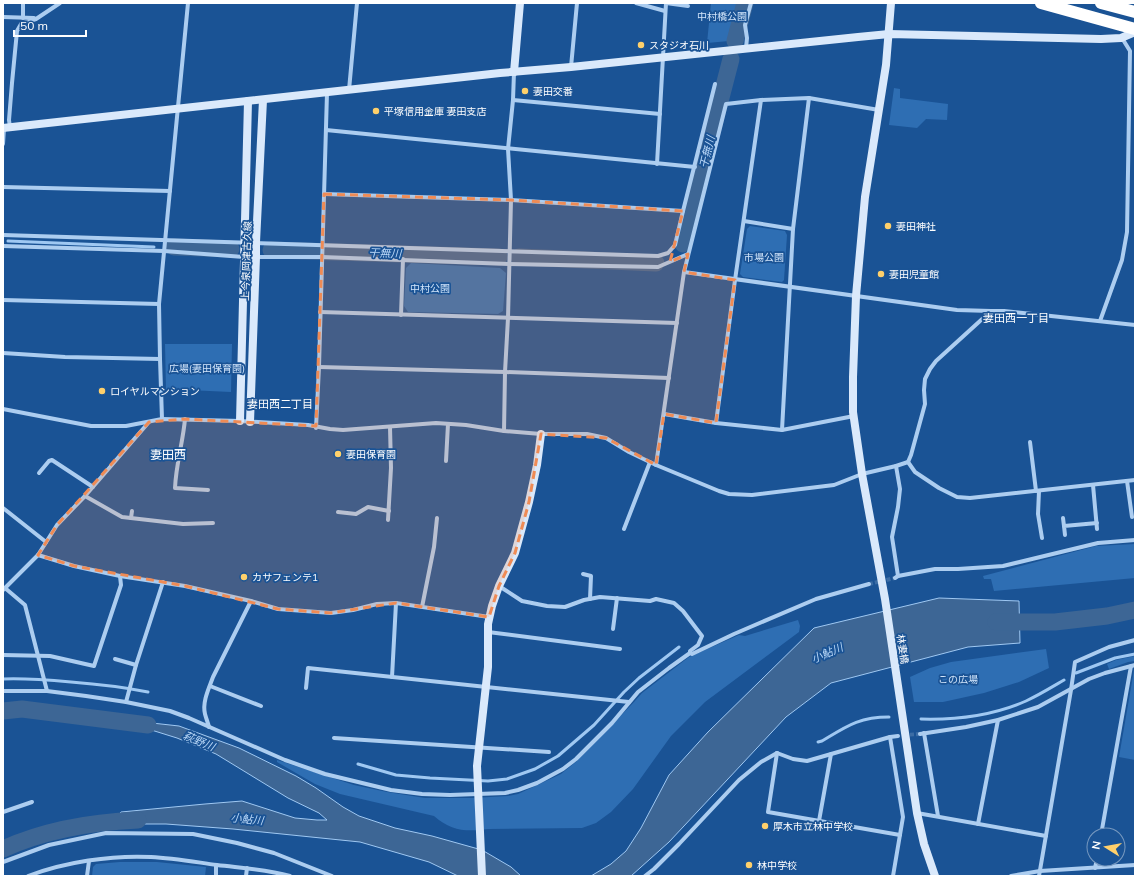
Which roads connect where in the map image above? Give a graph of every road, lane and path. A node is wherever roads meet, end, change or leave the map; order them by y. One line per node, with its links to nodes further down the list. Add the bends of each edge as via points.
1 (24, 3): 17 (street)
2 (60, 3): 18 (street)
3 (188, 3): 35 (street)
4 (356, 3): 28 (street)
5 (520, 3): 26 (street)
6 (577, 3): 25 (street)
7 (636, 3): 14 (street)
8 (666, 3): 13 (street); 14 (street)
9 (751, 3): 23 (street, via 745,25)
10 (891, 3): 21 (street, 林妻橋)
11 (1041, 3): 19 (highway)
12 (1101, 3): 15 (highway)
13 (688, 6)
14 (665, 11): 24 (street)
15 (1135, 12)
16 (3, 17): 17 (street)
17 (23, 18): 18 (street)
18 (36, 19): 38 (street, via 21,24 17,31 9,120)
19 (1135, 29)
20 (1135, 32): 22 (street)
21 (889, 34): 22 (street); 23 (street); 36 (street, 林妻橋)
22 (1121, 38): 77 (street, via 1130,51 1127,232 1122,260)
23 (746, 48): 24 (street)
24 (663, 57): 25 (street); 37 (street)
25 (571, 67): 26 (street)
26 (514, 72): 28 (street); 32 (street)
27 (715, 84): 43 (street)
28 (349, 90): 29 (street)
29 (327, 92): 31 (street); 39 (street)
30 (809, 98): 33 (street); 36 (street); 50 (street)
31 (263, 100): 34 (street); 54 (street, 上今泉岡津古久線)
32 (513, 100): 37 (street); 41 (street)
33 (761, 100): 49 (street); 60 (street, via 726,104)
34 (248, 101): 35 (street); 53 (street, 上今泉岡津古久線)
35 (178, 108): 38 (street); 45 (street)
36 (879, 110): 70 (street, 林妻橋, via 865,197)
37 (660, 114): 42 (street)
38 (6, 128): 40 (street)
39 (326, 130): 41 (street); 46 (street)
40 (3, 144)
41 (508, 148): 42 (street); 47 (street)
42 (657, 164): 43 (street)
43 (695, 167): 48 (street)
44 (3, 187): 45 (street)
45 (170, 191): 52 (street)
46 (324, 194): 47 (street); 56 (street)
47 (511, 200): 48 (street); 57 (street)
48 (684, 211): 59 (street, via 675,245)
49 (744, 222): 50 (street); 68 (street)
50 (793, 229): 69 (street)
51 (3, 235): 52 (street)
52 (166, 240): 53 (street); 58 (street)
53 (244, 242): 54 (street); 62 (street, 上今泉岡津古久線)
54 (256, 242): 56 (street); 63 (street, 上今泉岡津古久線)
55 (3, 246): 58 (street)
56 (323, 246): 57 (street); 61 (street)
57 (510, 250): 59 (street, via 658,256); 66 (street)
58 (164, 251): 62 (street); 72 (street)
59 (668, 253): 65 (street)
60 (688, 254): 65 (street); 67 (street)
61 (322, 256): 63 (street); 64 (street); 74 (street)
62 (244, 257): 63 (street); 90 (street, 上今泉岡津古久線)
63 (256, 257): 92 (street, 上今泉岡津古久線)
64 (403, 259): 66 (street); 75 (street)
65 (671, 262): 66 (street, via 658,267)
66 (509, 264): 76 (street)
67 (684, 272): 68 (street); 78 (street)
68 (735, 280): 69 (street); 93 (street)
69 (790, 288): 70 (street); 97 (street)
70 (856, 296): 73 (street, via 956,310); 87 (street, 林妻橋)
71 (3, 300): 72 (street)
72 (160, 304): 81 (street)
73 (991, 311): 77 (street); 103 (street, via 930,369 924,390 925,404)
74 (320, 312): 75 (street); 82 (street)
75 (401, 315): 76 (street)
76 (508, 318): 78 (street); 83 (street)
77 (1100, 321): 79 (street)
78 (677, 323): 84 (street)
79 (1135, 325)
80 (3, 353): 81 (street)
81 (160, 359): 88 (street)
82 (319, 367): 83 (street); 96 (street)
83 (505, 372): 84 (street); 98 (street)
84 (669, 378): 86 (street)
85 (3, 409): 91 (street, via 91,426 126,426)
86 (664, 414): 93 (street); 104 (street)
87 (854, 416): 97 (street); 107 (street, 林妻橋)
88 (162, 418): 89 (street); 91 (street)
89 (185, 419): 90 (street); 112 (street, via 175,488)
90 (240, 421): 92 (street)
91 (149, 422): 111 (street)
92 (250, 422): 96 (street)
93 (716, 423): 97 (street)
94 (448, 424): 95 (street); 98 (street, via 466,424); 101 (street)
95 (390, 427): 96 (street, via 343,430); 117 (street)
96 (316, 428)
97 (782, 430)
98 (504, 431): 99 (street)
99 (541, 434): 102 (street, via 587,434 606,438); 140 (street, via 529,502 515,553)
100 (1030, 442): 113 (street)
101 (446, 461)
102 (650, 462): 104 (street); 127 (street)
103 (908, 462): 105 (street); 113 (street, via 916,472 957,497)
104 (656, 465): 107 (street, via 729,494 740,495 834,485)
105 (896, 466): 107 (street); 131 (street, via 900,489 892,537 897,577 935,569 1003,566 1098,543)
106 (39, 473): 111 (street, via 52,460)
107 (862, 474): 180 (street, 林妻橋, via 885,600)
108 (1135, 480): 109 (street)
109 (1127, 481): 110 (street); 119 (street)
110 (1093, 485): 113 (street); 125 (street)
111 (93, 487): 114 (street)
112 (208, 490)
113 (1038, 491): 130 (street)
114 (85, 496): 120 (street, via 122,517); 132 (street, via 57,525)
115 (3, 508): 132 (street)
116 (132, 511): 120 (street)
117 (389, 511): 118 (street, via 368,507 356,514); 123 (street)
118 (338, 512)
119 (1132, 517)
120 (131, 518): 124 (street, via 183,524)
121 (437, 518): 135 (street)
122 (1063, 518): 126 (street)
123 (388, 520)
124 (213, 523)
125 (1097, 523): 126 (street); 128 (street)
126 (1064, 526): 129 (street)
127 (624, 529)
128 (1097, 529)
129 (1065, 535)
130 (1042, 538)
131 (1135, 540)
132 (46, 542): 133 (street)
133 (38, 555): 137 (street); 141 (street)
134 (424, 565): 135 (street)
135 (431, 566): 146 (street)
136 (583, 574): 142 (street, via 591,576)
137 (120, 576): 138 (street); 153 (street, via 121,585 94,666)
138 (163, 582): 144 (street); 156 (street)
139 (869, 584): 152 (street, via 816,599)
140 (499, 586): 142 (street, via 522,601 547,606 565,607); 147 (street)
141 (4, 589): 153 (street, via 25,605)
142 (590, 598): 143 (street)
143 (617, 598): 148 (street); 152 (street, via 650,601 656,599 674,603 702,636)
144 (251, 601): 145 (street, via 278,609 331,613); 159 (street)
145 (396, 603): 146 (street); 158 (street)
146 (422, 607): 147 (street)
147 (489, 617): 149 (street)
148 (613, 629)
149 (488, 632): 151 (street); 161 (street)
150 (1135, 640): 162 (street, via 1109,647 1074,662)
151 (620, 649)
152 (690, 653): 166 (street, via 638,692)
153 (38, 655): 154 (street); 164 (street)
154 (3, 656)
155 (115, 659): 156 (street)
156 (136, 665): 165 (street)
157 (1133, 665): 162 (street, via 1105,673); 184 (street)
158 (392, 677): 160 (street, via 308,668); 161 (street)
159 (210, 686): 167 (street); 169 (street, via 205,703)
160 (306, 688)
161 (486, 688): 166 (street); 173 (street)
162 (1071, 690): 168 (street, via 1038,707); 186 (street)
163 (3, 691): 164 (street)
164 (47, 691): 165 (street)
165 (126, 702): 169 (street, via 170,711)
166 (629, 702): 177 (street, via 612,723 563,769 518,790)
167 (261, 706)
168 (998, 720): 181 (street, via 922,734); 183 (street)
169 (209, 727): 177 (street, via 285,760 363,784 422,794)
170 (898, 736): 171 (street)
171 (890, 737): 176 (street); 185 (street, via 903,816)
172 (334, 738): 173 (street)
173 (479, 748): 174 (street); 177 (street)
174 (549, 752)
175 (777, 753): 176 (street, via 807,761); 182 (street, via 768,812); 201 (street, via 739,780)
176 (832, 754): 182 (street)
177 (478, 794): 200 (street)
178 (32, 802): 179 (street)
179 (3, 812)
180 (917, 813): 181 (street); 203 (street, 林妻橋)
181 (938, 816): 183 (street)
182 (819, 820): 185 (street)
183 (978, 824): 186 (street)
184 (1103, 827)
185 (900, 835): 202 (street)
186 (1046, 836): 193 (street)
187 (88, 861): 189 (street, via 150,857); 194 (street); 195 (street)
188 (3, 862): 199 (street, via 49,845 106,833 193,834 274,853)
189 (216, 865): 191 (street); 196 (street)
190 (1135, 865): 192 (street)
191 (247, 868): 197 (street); 198 (street)
192 (1095, 868): 193 (street)
193 (1040, 871): 204 (street); 205 (street)
194 (28, 876)
195 (87, 876)
196 (216, 876)
197 (246, 876)
198 (290, 876)
199 (332, 876)
200 (482, 876)
201 (646, 876)
202 (893, 876)
203 (935, 876)
204 (1011, 876)
205 (1039, 876)

